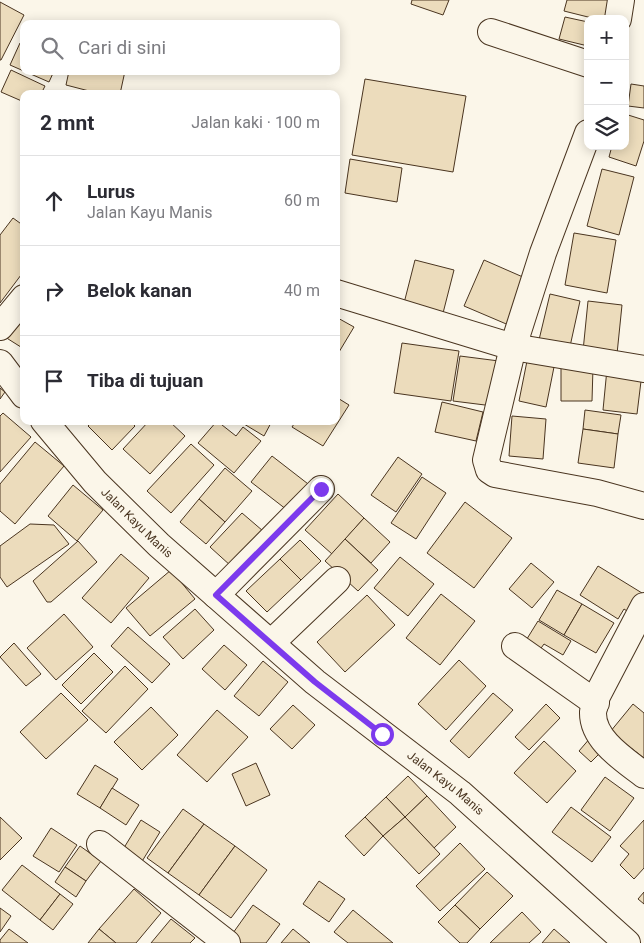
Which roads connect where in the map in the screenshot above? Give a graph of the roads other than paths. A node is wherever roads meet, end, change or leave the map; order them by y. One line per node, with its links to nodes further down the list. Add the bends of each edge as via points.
1 (621, 0): 2 (street)
2 (619, 15)
3 (492, 32): 4 (street)
4 (584, 63)
5 (584, 144): 9 (street, via 543,253)
6 (340, 293): 9 (street)
7 (20, 303): 8 (street)
8 (0, 327)
9 (513, 347): 11 (street); 15 (street, via 486,460 489,470 495,474 597,493)
10 (0, 363): 12 (street)
11 (644, 369)
12 (20, 390)
13 (47, 425): 17 (street, Jalan Kayu Manis, via 95,482)
14 (321, 489): 17 (street)
15 (644, 506)
16 (337, 580): 19 (street)
17 (216, 595): 19 (street, Jalan Kayu Manis)
18 (644, 606): 21 (street)
19 (272, 643): 25 (street, Jalan Kayu Manis, via 315,682 460,793)
20 (515, 646): 21 (street)
21 (596, 703): 22 (street, via 593,713 601,736)
22 (644, 776)
23 (100, 844): 24 (street)
24 (227, 943)
25 (627, 943)

